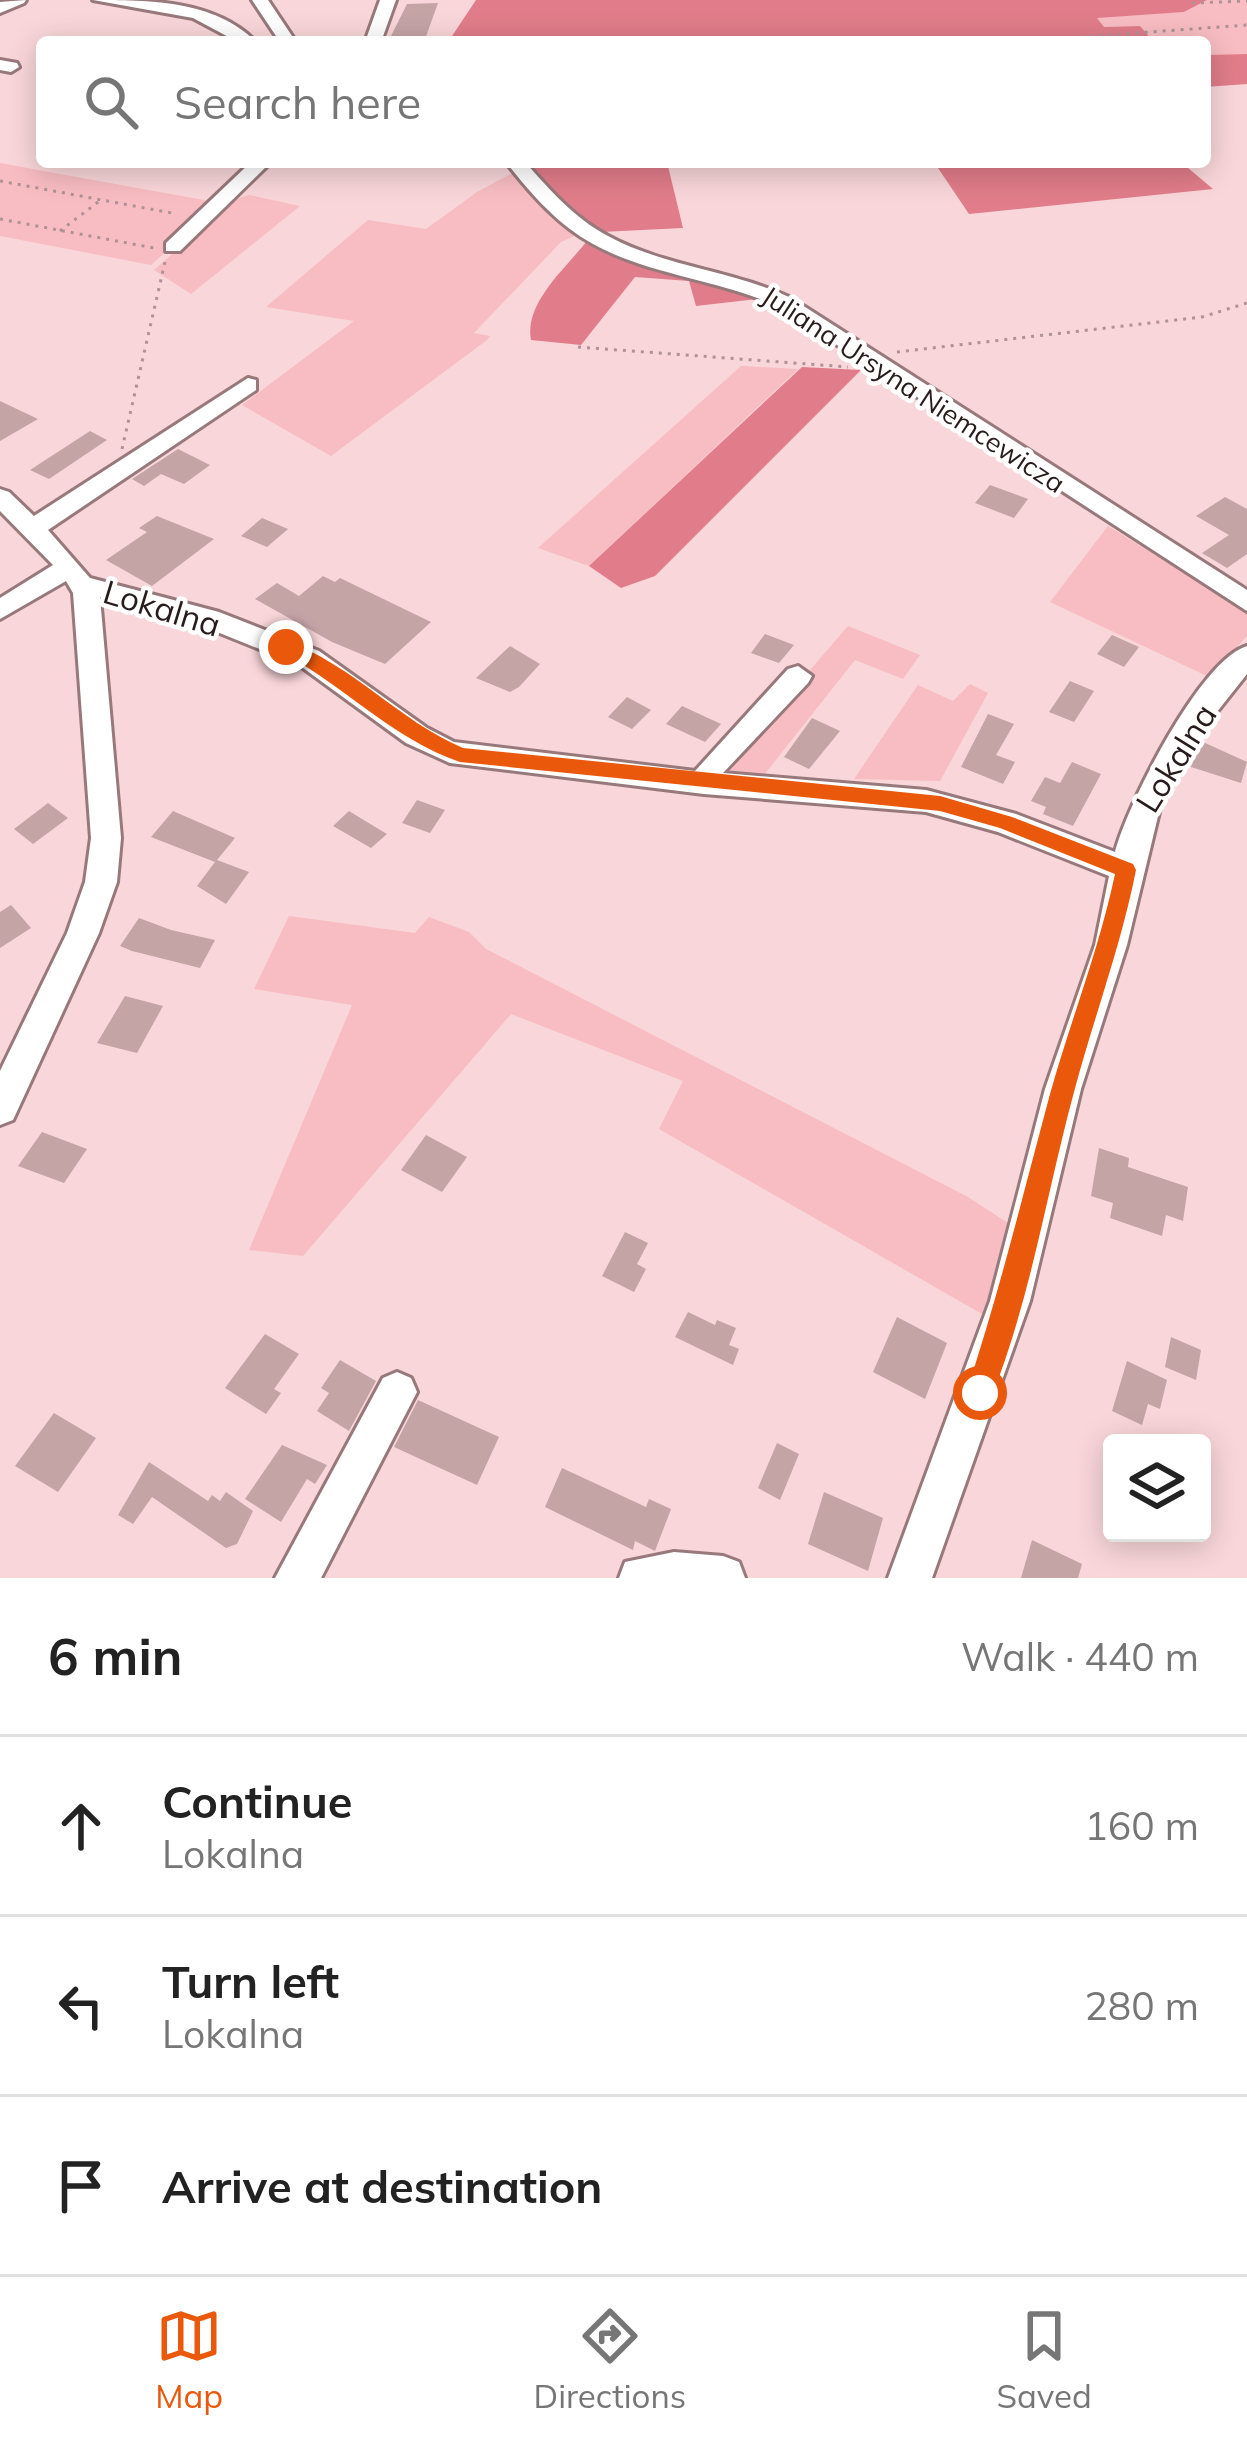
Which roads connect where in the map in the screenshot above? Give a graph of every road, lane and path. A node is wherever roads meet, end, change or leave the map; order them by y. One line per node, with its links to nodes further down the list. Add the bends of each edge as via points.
1 (18, 0): 7 (street)
2 (101, 0): 9 (street, via 206,15)
3 (260, 0): 10 (street)
4 (388, 0): 11 (street)
5 (1247, 1): 6 (path)
6 (1192, 3)
7 (0, 8)
8 (1247, 25): 12 (path)
9 (242, 36)
10 (284, 36)
11 (375, 36)
12 (1094, 36)
13 (257, 168): 20 (street)
14 (520, 168): 23 (street, Juliana Ursyna Niemcewicza, via 600,240 758,289)
15 (0, 181): 16 (path)
16 (101, 200): 17 (path); 19 (path)
17 (192, 218)
18 (0, 219): 19 (path)
19 (60, 231): 20 (path)
20 (170, 249): 25 (path)
21 (1247, 303): 23 (path, via 1202,316 916,348)
22 (578, 347): 23 (path)
23 (866, 363): 29 (street, Juliana Ursyna Niemcewicza)
24 (248, 385): 25 (street)
25 (119, 472): 27 (street)
26 (0, 497): 27 (street)
27 (32, 529): 28 (street)
28 (77, 576): 30 (street); 33 (street, Lokalna, via 308,657 450,752); 35 (street, via 105,860 94,908)
29 (1247, 602)
30 (0, 610)
31 (1247, 656): 34 (street, Lokalna, via 1159,771)
32 (798, 676): 33 (street)
33 (704, 783): 34 (street, Lokalna, via 940,804)
34 (1126, 870): 40 (street, Lokalna, via 1010,1300)
35 (0, 1108)
36 (397, 1392): 37 (street)
37 (297, 1578)
38 (641, 1578): 39 (street)
39 (722, 1578)
40 (910, 1578)

